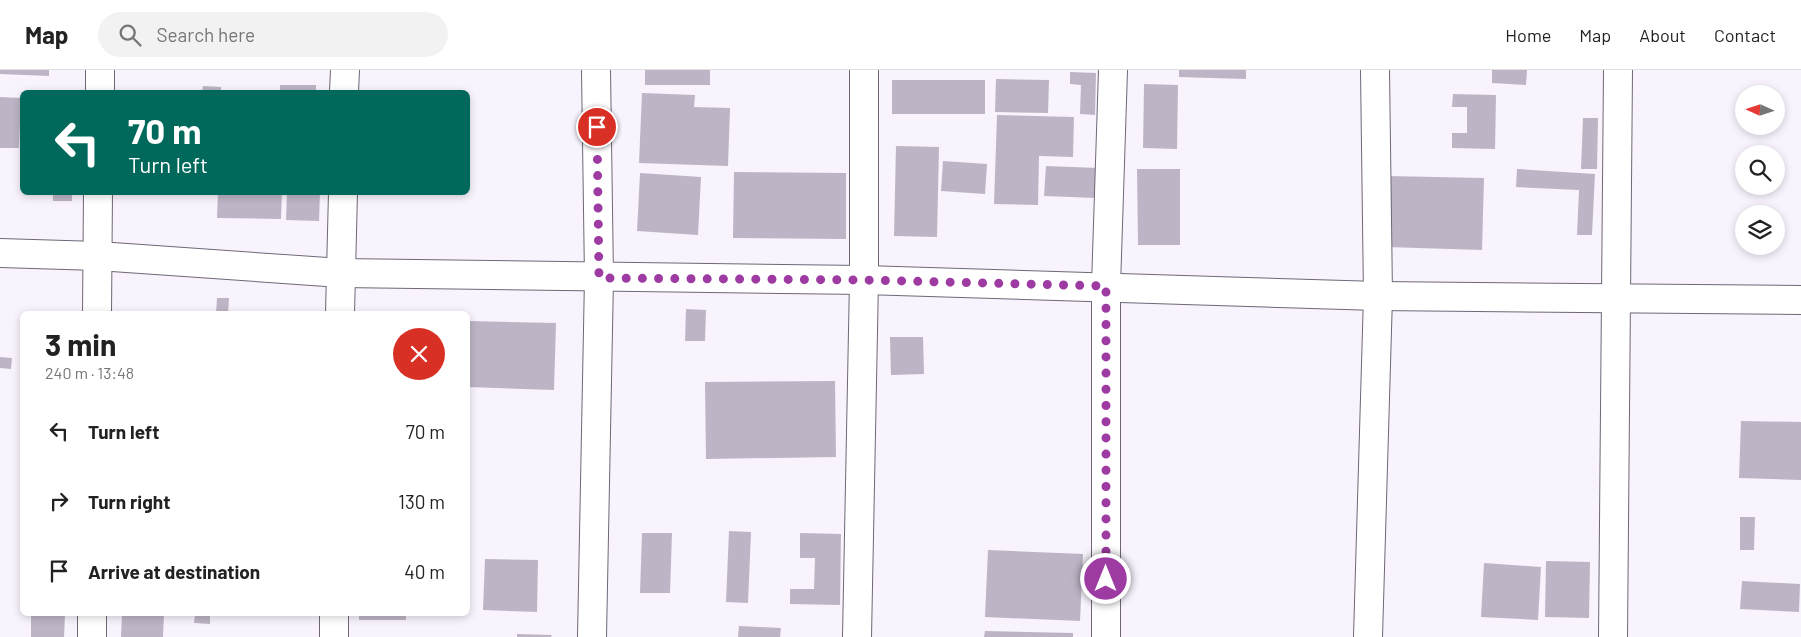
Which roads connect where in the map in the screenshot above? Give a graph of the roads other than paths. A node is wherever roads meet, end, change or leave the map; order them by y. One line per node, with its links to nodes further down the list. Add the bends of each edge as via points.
1 (100, 70): 8 (street)
2 (345, 70): 9 (street)
3 (596, 70): 15 (street)
4 (864, 70): 16 (street)
5 (1113, 70): 17 (street)
6 (1375, 70): 18 (street)
7 (1618, 70): 19 (street)
8 (100, 90)
9 (344, 90)
10 (98, 195): 13 (street)
11 (343, 195): 14 (street)
12 (0, 253): 13 (street)
13 (98, 256): 14 (street); 21 (street)
14 (341, 273): 15 (street); 22 (street)
15 (599, 278): 16 (street); 27 (street)
16 (864, 280): 17 (street); 28 (street)
17 (1106, 286): 18 (street); 29 (street)
18 (1378, 296): 19 (street); 30 (street)
19 (1617, 298): 20 (street); 31 (street)
20 (1801, 300)
21 (97, 311)
22 (340, 311)
23 (92, 616): 25 (street)
24 (334, 616): 26 (street)
25 (92, 637)
26 (334, 637)
27 (592, 637)
28 (857, 637)
29 (1106, 637)
30 (1368, 637)
31 (1613, 637)

